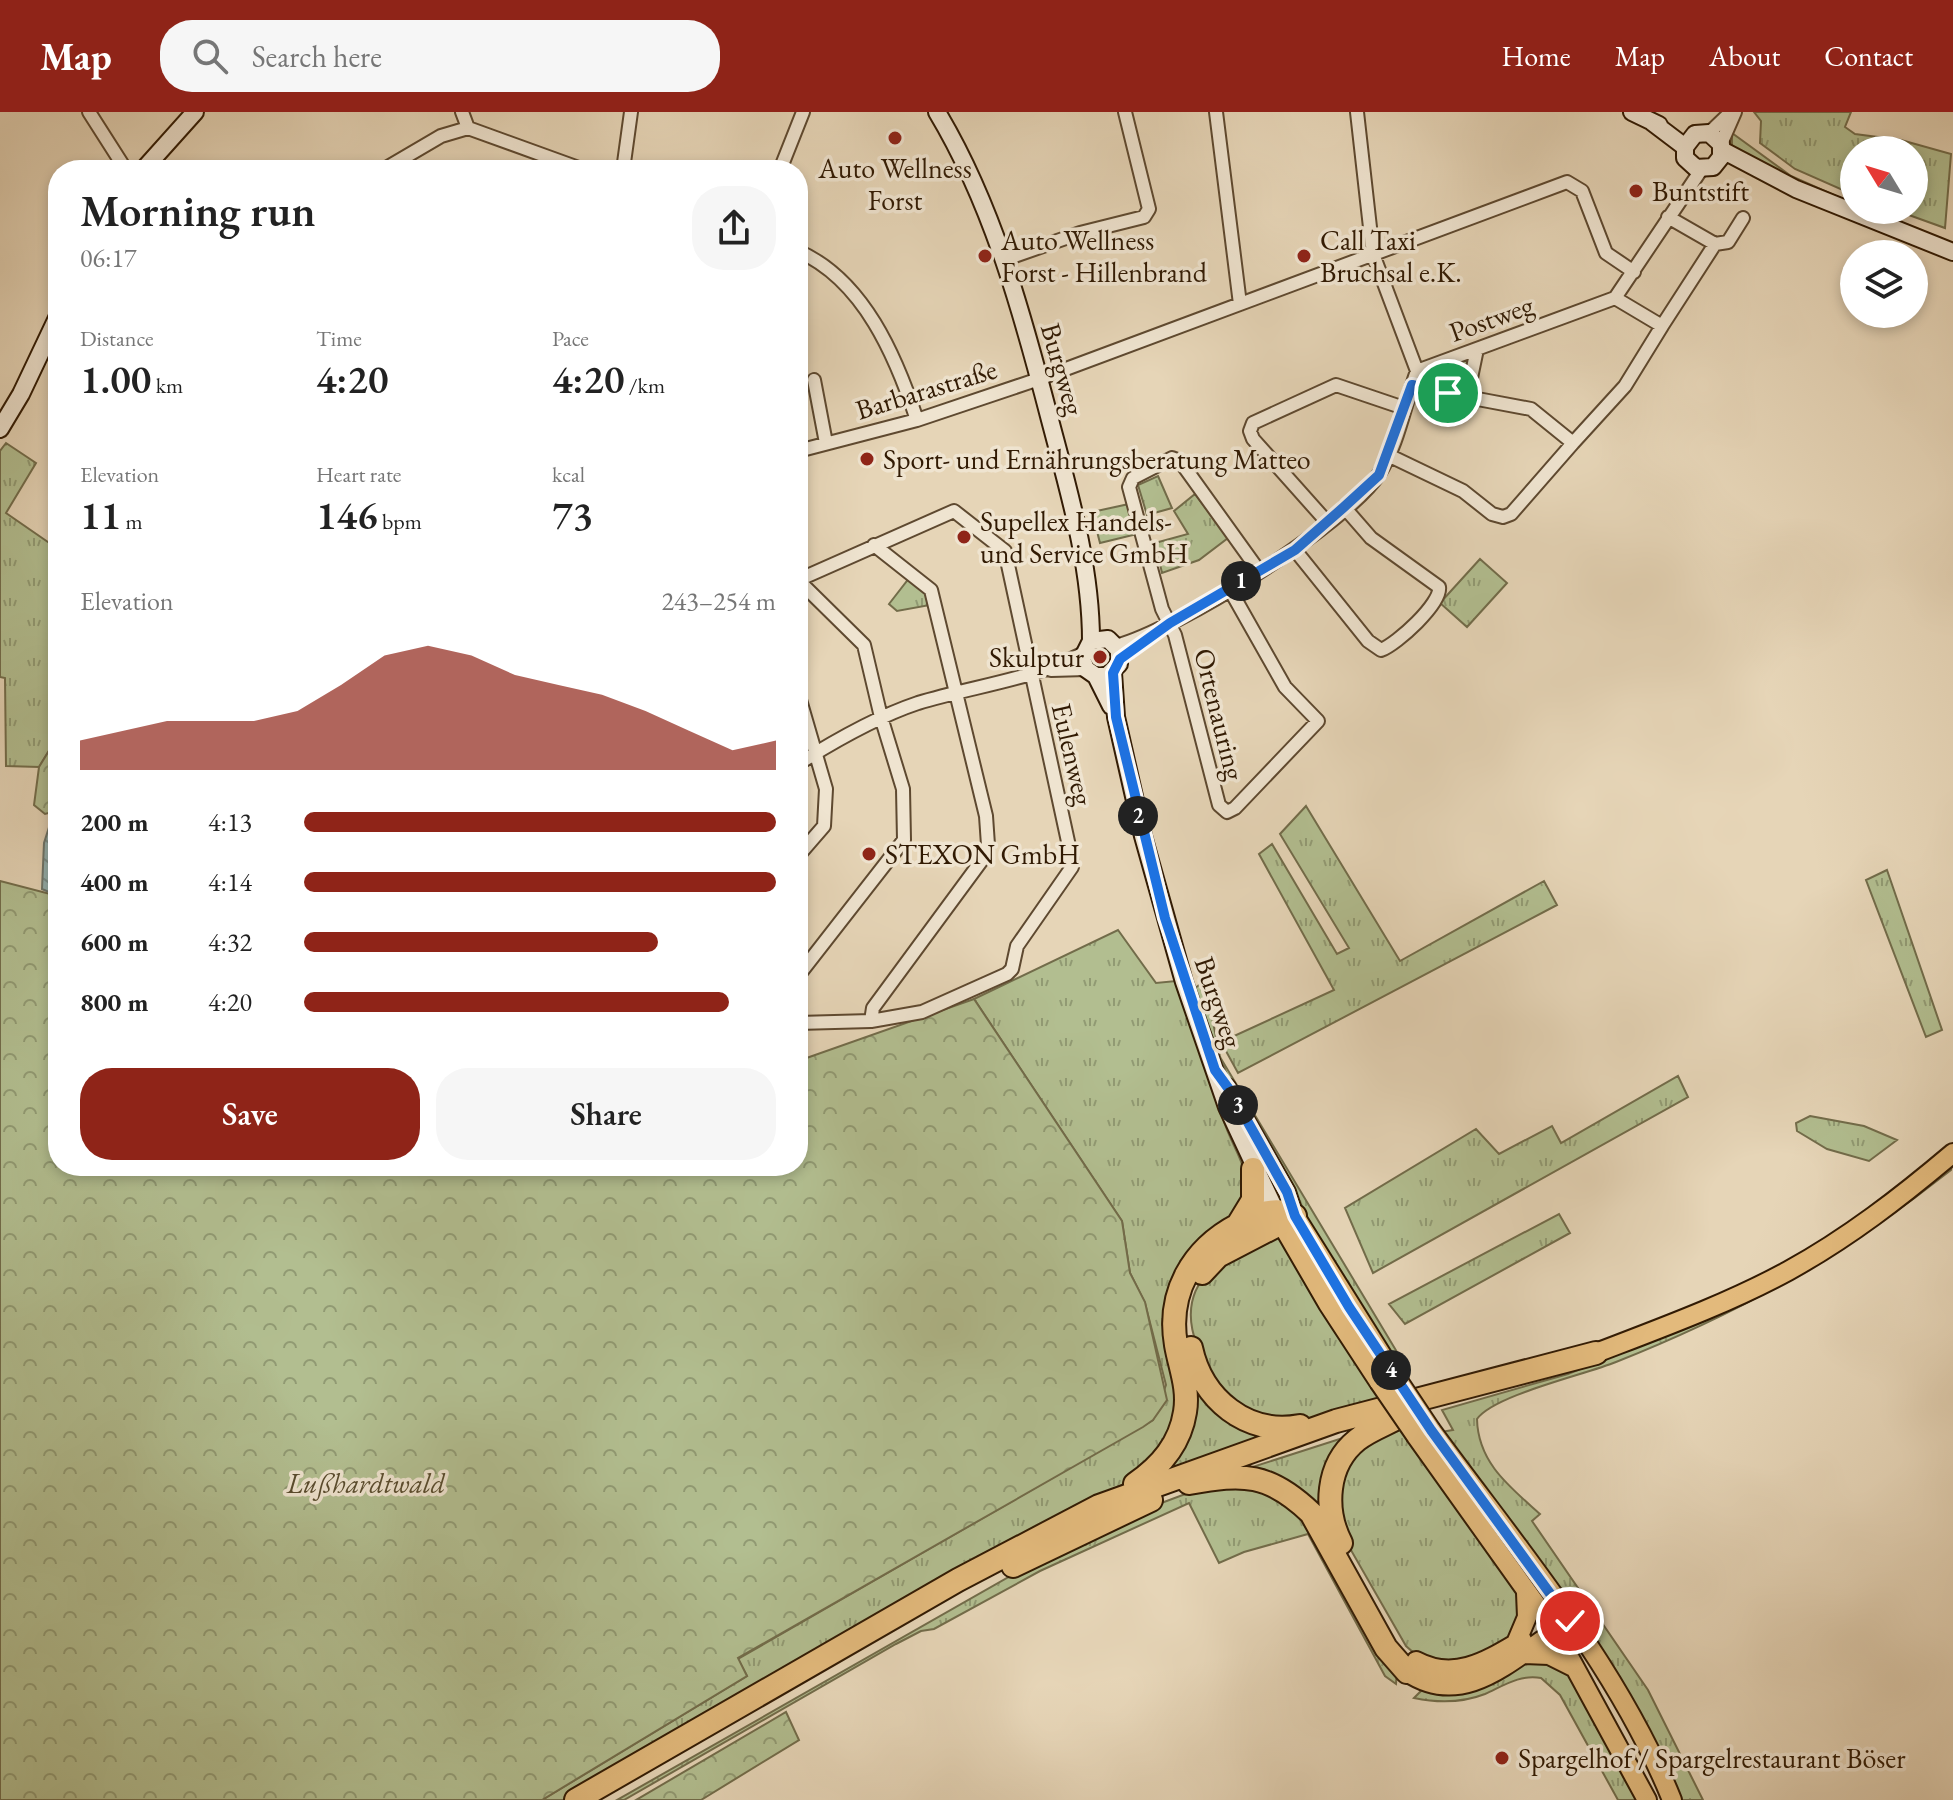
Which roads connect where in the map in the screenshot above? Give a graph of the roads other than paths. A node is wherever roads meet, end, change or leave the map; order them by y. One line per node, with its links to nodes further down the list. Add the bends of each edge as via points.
1 (89, 112): 15 (street)
2 (195, 112): 16 (street)
3 (462, 112): 12 (street)
4 (631, 112): 19 (street)
5 (803, 112): 20 (street)
6 (1125, 112): 27 (street, via 1149,209 1144,217)
7 (1216, 112): 30 (street)
8 (1357, 112): 25 (street)
9 (1632, 112): 14 (street)
10 (1733, 112): 13 (street)
11 (940, 113): 27 (street, Burgweg)
12 (468, 128): 17 (street, via 441,136); 18 (street)
13 (1718, 147): 14 (street); 14 (street); 24 (street, via 1755,170)
14 (1691, 154): 21 (street)
15 (120, 160)
16 (152, 160)
17 (400, 160)
18 (556, 160)
19 (624, 160)
20 (784, 160)
21 (1668, 217): 23 (street); 28 (street)
22 (1743, 218): 23 (street, via 1728,242)
23 (1715, 244): 31 (street)
24 (1953, 252)
25 (1373, 254): 28 (street, Barbarastraße, via 1567,182 1582,191 1606,253); 30 (street, Barbarastraße); 34 (street)
26 (808, 258): 40 (street, via 845,285 880,328)
27 (1003, 260): 35 (street, Burgweg)
28 (1634, 272): 29 (street)
29 (1615, 298): 31 (street); 33 (street, Postweg)
30 (1240, 304): 35 (street, Barbarastraße)
31 (1662, 326): 43 (street, via 1625,386)
32 (48, 337): 41 (street)
33 (1477, 349): 34 (street, Postweg); 38 (street)
34 (1417, 371): 37 (street)
35 (1039, 379): 40 (street, Barbarastraße); 55 (street, Burgweg, via 1074,516)
36 (814, 380): 42 (street, Barbarastraße)
37 (1412, 385): 38 (street); 39 (street)
38 (1467, 397): 43 (street, via 1531,409)
39 (1404, 408): 45 (street); 47 (street, via 1336,385 1253,423 1253,439)
40 (917, 420): 42 (street, Barbarastraße)
41 (0, 429)
42 (826, 443): 44 (street, Barbarastraße)
43 (1573, 443): 45 (street, via 1503,517)
44 (808, 448)
45 (1388, 455): 46 (street, via 1379,475)
46 (1344, 507): 47 (street); 49 (street, via 1371,538 1439,587 1437,600 1392,646 1381,650 1368,641)
47 (1327, 522): 49 (street)
48 (874, 545): 51 (street); 56 (street, Eulenweg, via 954,511 1005,551); 57 (street, via 931,590)
49 (1295, 550): 50 (street)
50 (1259, 571): 52 (street); 54 (street, via 1180,461 1172,458 1133,478 1129,487)
51 (808, 575)
52 (1229, 588): 54 (street); 54 (street, Ortenauring, via 1285,687 1318,721 1232,812 1219,805)
53 (808, 590): 58 (street, via 864,645)
54 (1170, 623): 55 (street)
55 (1101, 657): 56 (street); 66 (street, Burgweg, via 1165,918)
56 (1031, 675): 57 (street); 64 (street, Eulenweg, via 1072,867 1017,946 1012,969 922,1012)
57 (957, 694): 58 (street); 64 (street, via 988,845 873,1008)
58 (881, 717): 60 (street); 63 (street, via 903,789 904,840)
59 (808, 726): 60 (street)
60 (816, 752): 61 (street); 62 (street, via 826,789 824,826)
61 (808, 757)
62 (808, 844)
63 (808, 963)
64 (871, 1021): 65 (street)
65 (808, 1023)
66 (1215, 1070): 68 (street, Burgweg); 69 (street, Burgweg, via 1287,1192)
67 (1953, 1153): 71 (main road, via 1877,1214 1790,1270)
68 (1253, 1169): 69 (street, Burgweg); 70 (highway, via 1253,1200)
69 (1284, 1216): 70 (highway); 73 (highway, via 1204,1270 1187,1314 1192,1354 1220,1404 1244,1420 1273,1428); 74 (main road, bridge)
70 (1237, 1226): 76 (highway, via 1196,1259 1178,1292 1174,1325 1186,1410 1174,1446 1152,1473)
71 (1596, 1353): 72 (highway); 73 (highway)
72 (1401, 1416): 75 (highway, via 1291,1445); 80 (highway, via 1357,1440 1346,1452 1332,1480 1330,1512 1334,1530)
73 (1336, 1421): 76 (highway)
74 (1424, 1433): 77 (main road); 78 (main road)
75 (1188, 1483): 80 (highway, via 1228,1476 1257,1478 1300,1502 1386,1648); 83 (highway, via 1010,1568)
76 (1111, 1501): 82 (highway, via 958,1580)
77 (1526, 1590): 78 (main road); 79 (main road, via 1527,1617)
78 (1560, 1623): 79 (main road); 81 (main road); 85 (main road, via 1624,1706)
79 (1519, 1649): 80 (main road, via 1456,1671); 81 (main road, via 1549,1655)
80 (1412, 1667)
81 (1578, 1671): 84 (main road)
82 (576, 1800)
83 (605, 1800)
84 (1647, 1800)
85 (1672, 1800)

